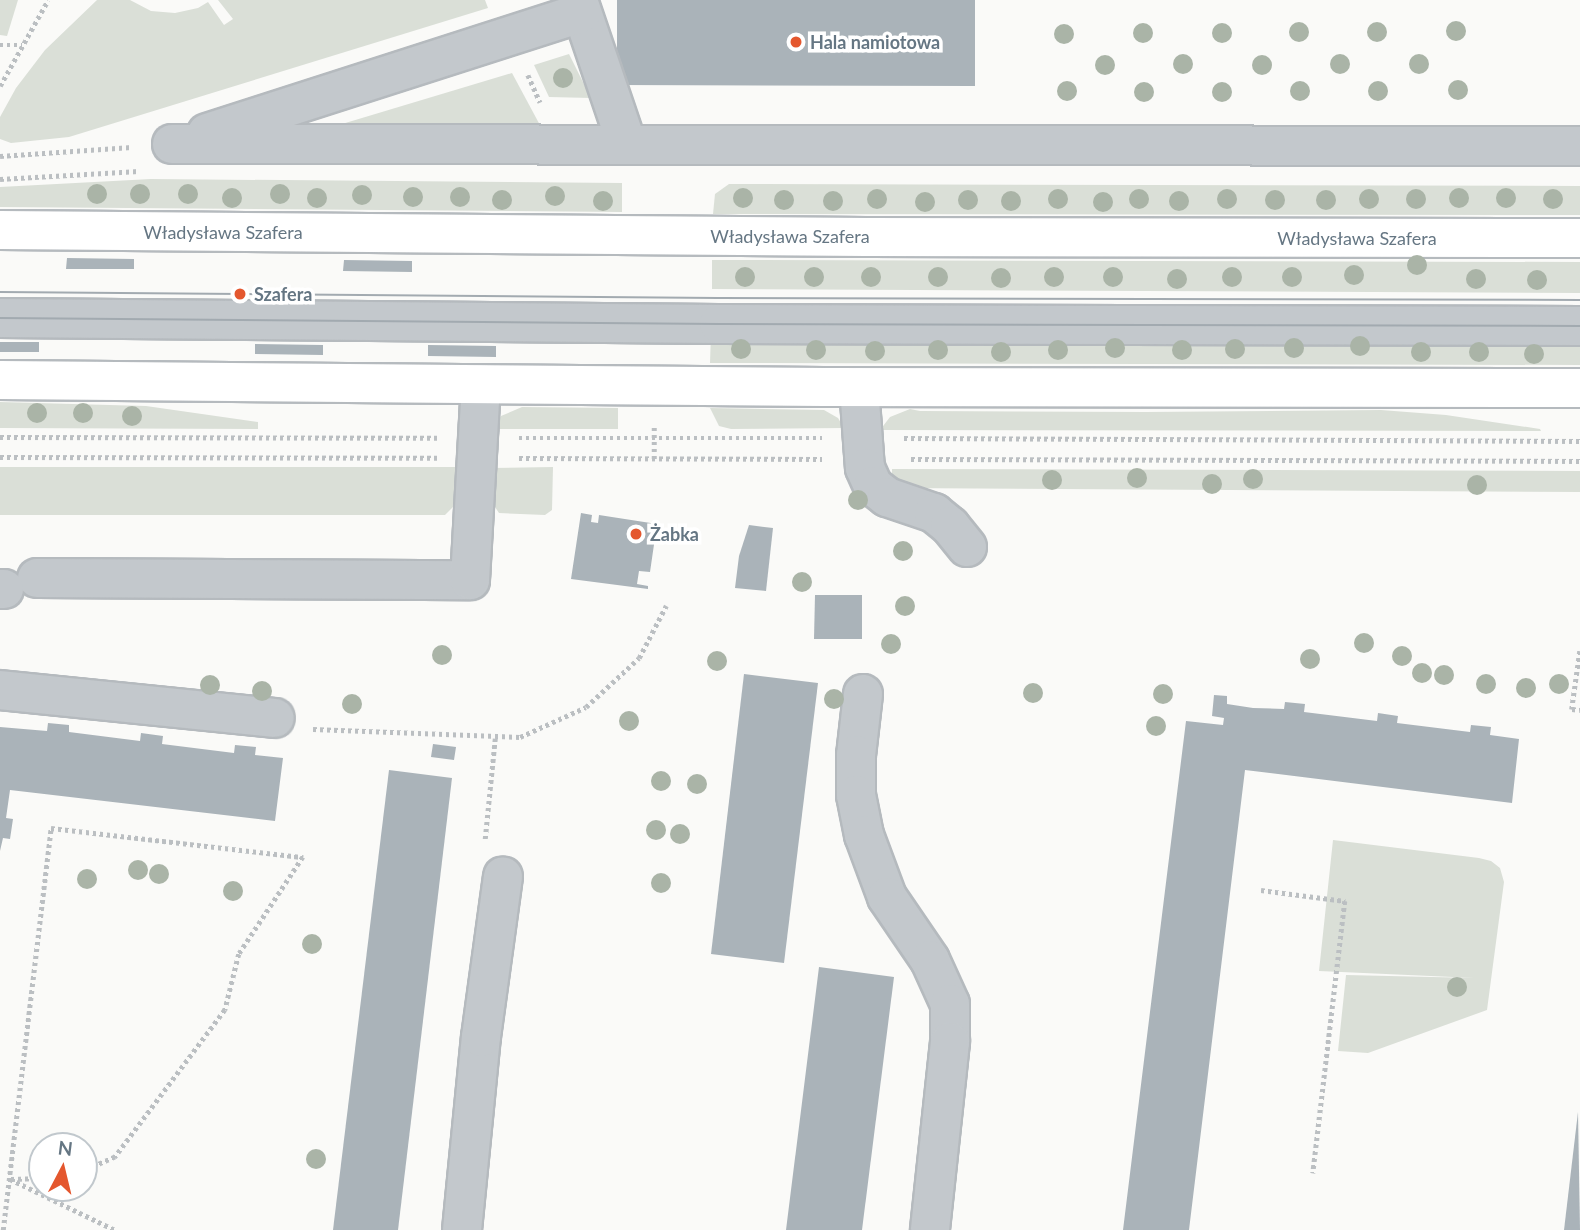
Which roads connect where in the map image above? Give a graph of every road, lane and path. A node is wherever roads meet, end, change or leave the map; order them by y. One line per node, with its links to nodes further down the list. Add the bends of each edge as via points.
1 (48, 0): 5 (path)
2 (579, 7): 3 (street); 9 (street)
3 (511, 36): 7 (street); 8 (path)
4 (0, 45): 5 (path)
5 (22, 45): 6 (path)
6 (0, 86)
7 (172, 144): 8 (street); 11 (path)
8 (565, 145): 9 (street)
9 (627, 145): 10 (street)
10 (1580, 146)
11 (0, 156)
12 (0, 230): 13 (main road, Władysława Szafera)
13 (1580, 238)
14 (0, 292): 15 (street)
15 (1580, 300)
16 (0, 318): 17 (street)
17 (1580, 326)
18 (0, 380): 19 (main road)
19 (481, 384): 20 (main road); 26 (street)
20 (859, 387): 21 (main road); 27 (street)
21 (1580, 388)
22 (654, 418): 24 (path)
23 (0, 437): 26 (path)
24 (654, 437): 26 (path); 27 (path); 29 (path)
25 (1580, 441): 27 (path)
26 (477, 448): 28 (path); 29 (path); 32 (street, via 470,580)
27 (864, 449): 29 (path); 30 (path); 31 (street, via 866,475 876,491 934,513)
28 (0, 457)
29 (654, 458)
30 (1580, 461)
31 (967, 547)
32 (14, 585)
33 (666, 606): 39 (path, via 639,658 586,707 520,737)
34 (1580, 651): 37 (path, via 1572,709)
35 (0, 690): 38 (street)
36 (863, 694): 49 (street, via 856,796 864,835 887,897 930,960 950,1004)
37 (1580, 710)
38 (275, 718): 39 (path, via 318,730)
39 (495, 738): 40 (path, via 484,857)
40 (503, 877): 48 (street, via 481,1037)
41 (1261, 890): 43 (path, via 1345,901)
42 (98, 1165): 45 (path, via 116,1157 225,1010 239,954 303,857 51,828)
43 (1313, 1173)
44 (28, 1178): 45 (path)
45 (10, 1179): 46 (path); 47 (path)
46 (3, 1230)
47 (115, 1230)
48 (463, 1230)
49 (930, 1230)

